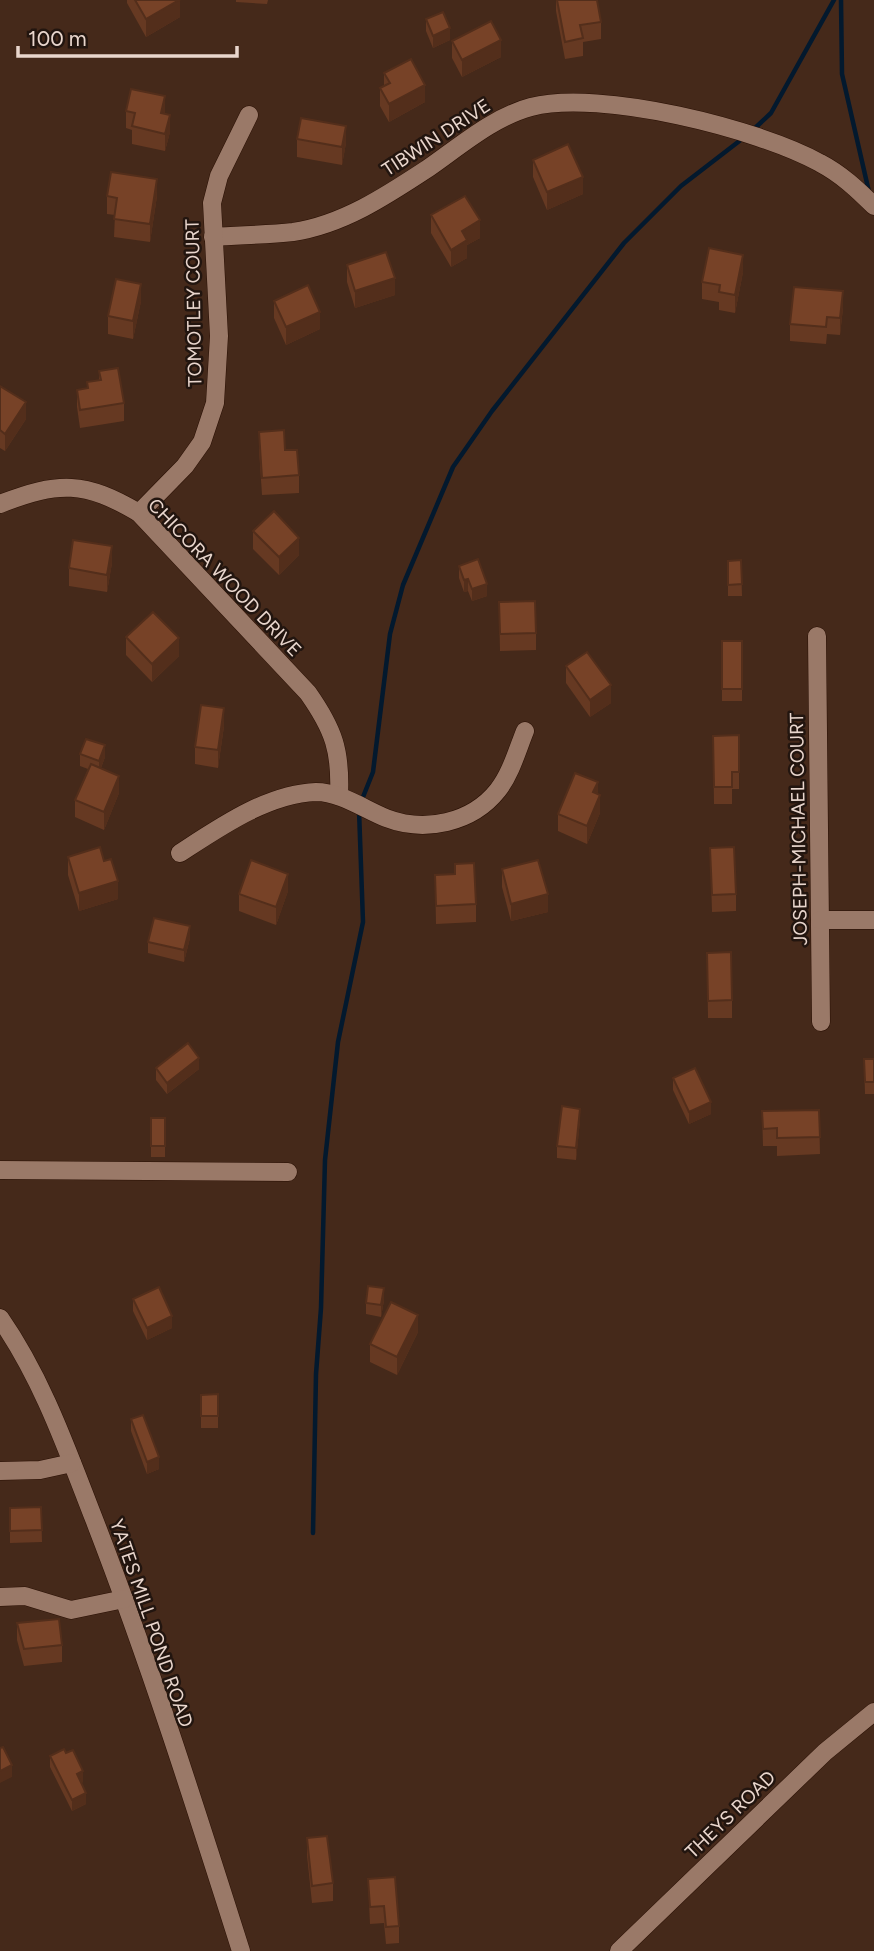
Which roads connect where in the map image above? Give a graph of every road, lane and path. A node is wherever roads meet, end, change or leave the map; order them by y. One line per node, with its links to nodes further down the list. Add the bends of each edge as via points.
1 (249, 115): 3 (street, TOMOTLEY COURT, via 219,176 212,203)
2 (874, 206): 3 (street, TIBWIN DRIVE, via 847,180 780,145 621,106 556,103 504,117 408,181 326,224 293,232)
3 (213, 237): 5 (street, TOMOTLEY COURT, via 219,376 215,404 202,442)
4 (0, 503): 5 (street, CHICORA WOOD DRIVE, via 52,488 85,488 107,494)
5 (139, 513): 8 (street, CHICORA WOOD DRIVE, via 308,693 336,742)
6 (817, 636): 10 (street, JOSEPH-MICHAEL COURT)
7 (525, 732): 8 (street, via 497,790 474,811 451,822 419,826 390,820)
8 (339, 796): 9 (street, via 319,792 291,796 255,810)
9 (180, 853)
10 (820, 920): 11 (street); 12 (street, JOSEPH-MICHAEL COURT)
11 (874, 920)
12 (821, 1022)
13 (0, 1170): 14 (street)
14 (288, 1172)
15 (0, 1318): 16 (street, YATES MILL POND ROAD, via 24,1353)
16 (72, 1463): 17 (street); 19 (street, YATES MILL POND ROAD)
17 (0, 1471)
18 (0, 1597): 19 (street, via 25,1596 71,1610)
19 (124, 1599): 21 (street, YATES MILL POND ROAD)
20 (874, 1712): 22 (street, THEYS ROAD, via 825,1752)
21 (241, 1951)
22 (619, 1951)

